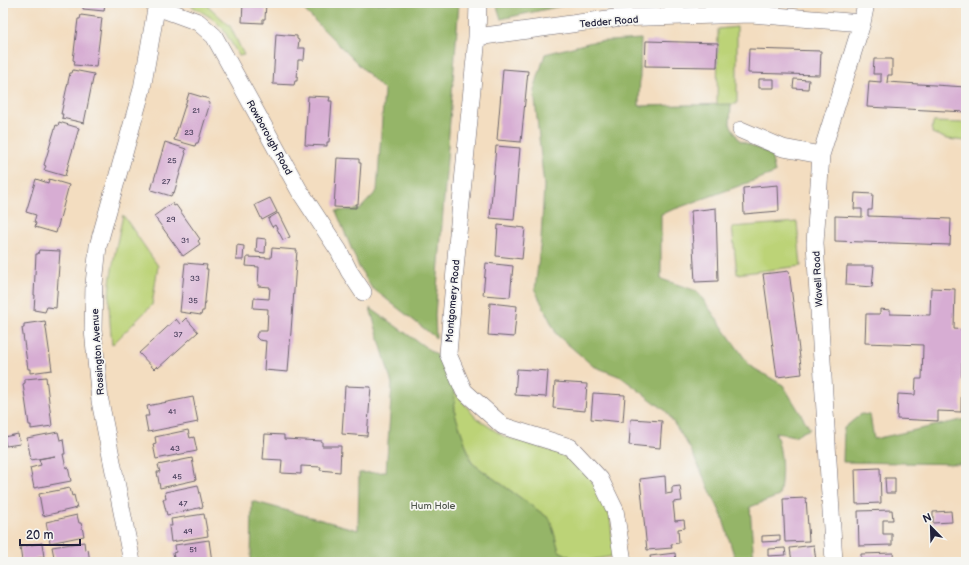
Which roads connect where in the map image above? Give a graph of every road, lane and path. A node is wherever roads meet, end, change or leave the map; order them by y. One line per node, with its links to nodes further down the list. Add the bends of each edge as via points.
1 (478, 3): 5 (street, Montgomery Road)
2 (866, 3): 4 (street, Wavell Road)
3 (157, 5): 8 (street, Rowborough Road, via 198,22 214,36 299,190); 9 (street, Rossington Avenue, via 142,89 98,246 94,284 93,330 100,401)
4 (862, 23): 5 (street, Tedder Road, via 751,14 615,18); 7 (street, Wavell Road)
5 (477, 37): 10 (street, Montgomery Road, via 448,354 464,391 502,426 570,447 600,479 615,510)
6 (742, 130): 7 (street, via 783,148)
7 (821, 155): 11 (street, Wavell Road, via 815,243)
8 (363, 292)
9 (132, 562)
10 (623, 562)
11 (834, 562)

